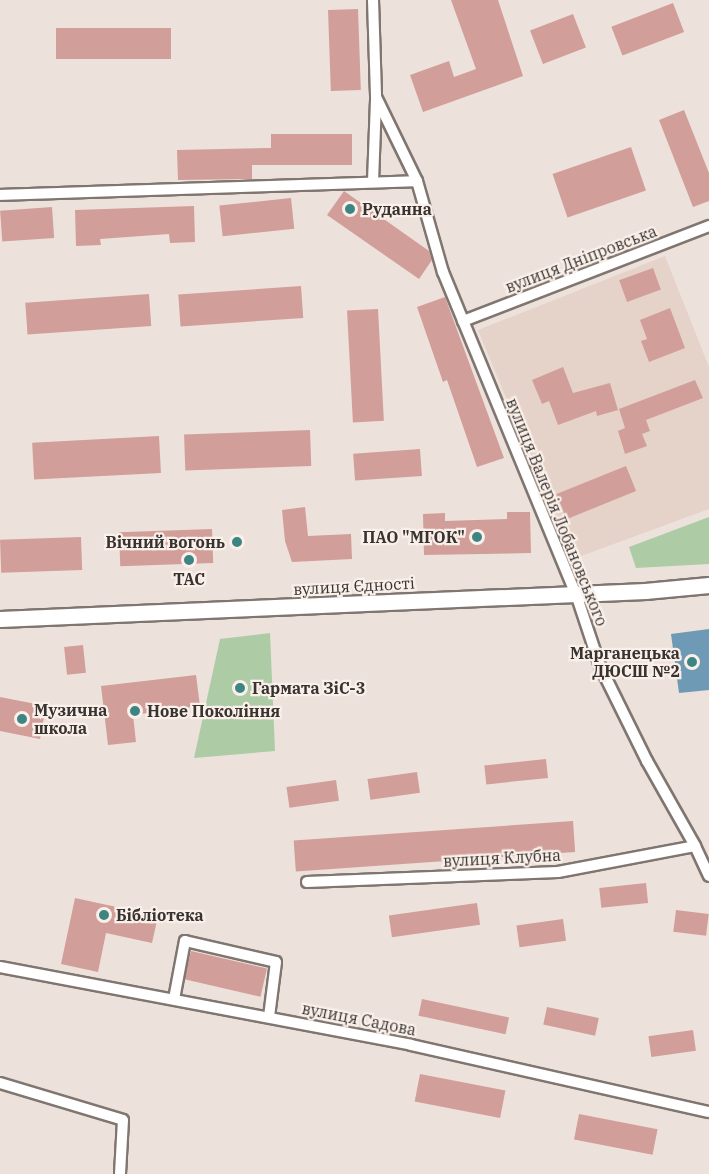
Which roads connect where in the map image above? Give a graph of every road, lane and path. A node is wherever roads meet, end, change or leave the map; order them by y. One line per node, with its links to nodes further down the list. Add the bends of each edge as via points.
1 (373, 0): 2 (street)
2 (376, 97): 3 (street, вулиця Валерія Лобановського); 4 (street)
3 (417, 181): 4 (street); 7 (street, вулиця Валерія Лобановського, via 443,272)
4 (373, 182): 5 (street)
5 (0, 195)
6 (709, 226): 7 (street, вулиця Дніпровська)
7 (463, 321): 9 (street, вулиця Валерія Лобановського)
8 (709, 585): 9 (street, вулиця Єдності)
9 (576, 594): 10 (street, вулиця Єдності); 11 (street, вулиця Валерія Лобановського, via 600,666)
10 (0, 619)
11 (695, 846): 12 (street, вулиця Валерія Лобановського); 13 (street, вулиця Клубна, via 558,872)
12 (709, 876)
13 (307, 882)
14 (0, 967): 15 (street, вулиця Садова)
15 (174, 999): 16 (street, вулиця Садова); 16 (street, via 185,940 276,962)
16 (268, 1017): 18 (street, вулиця Садова)
17 (0, 1083): 19 (street, via 123,1120)
18 (709, 1112)
19 (120, 1174)

